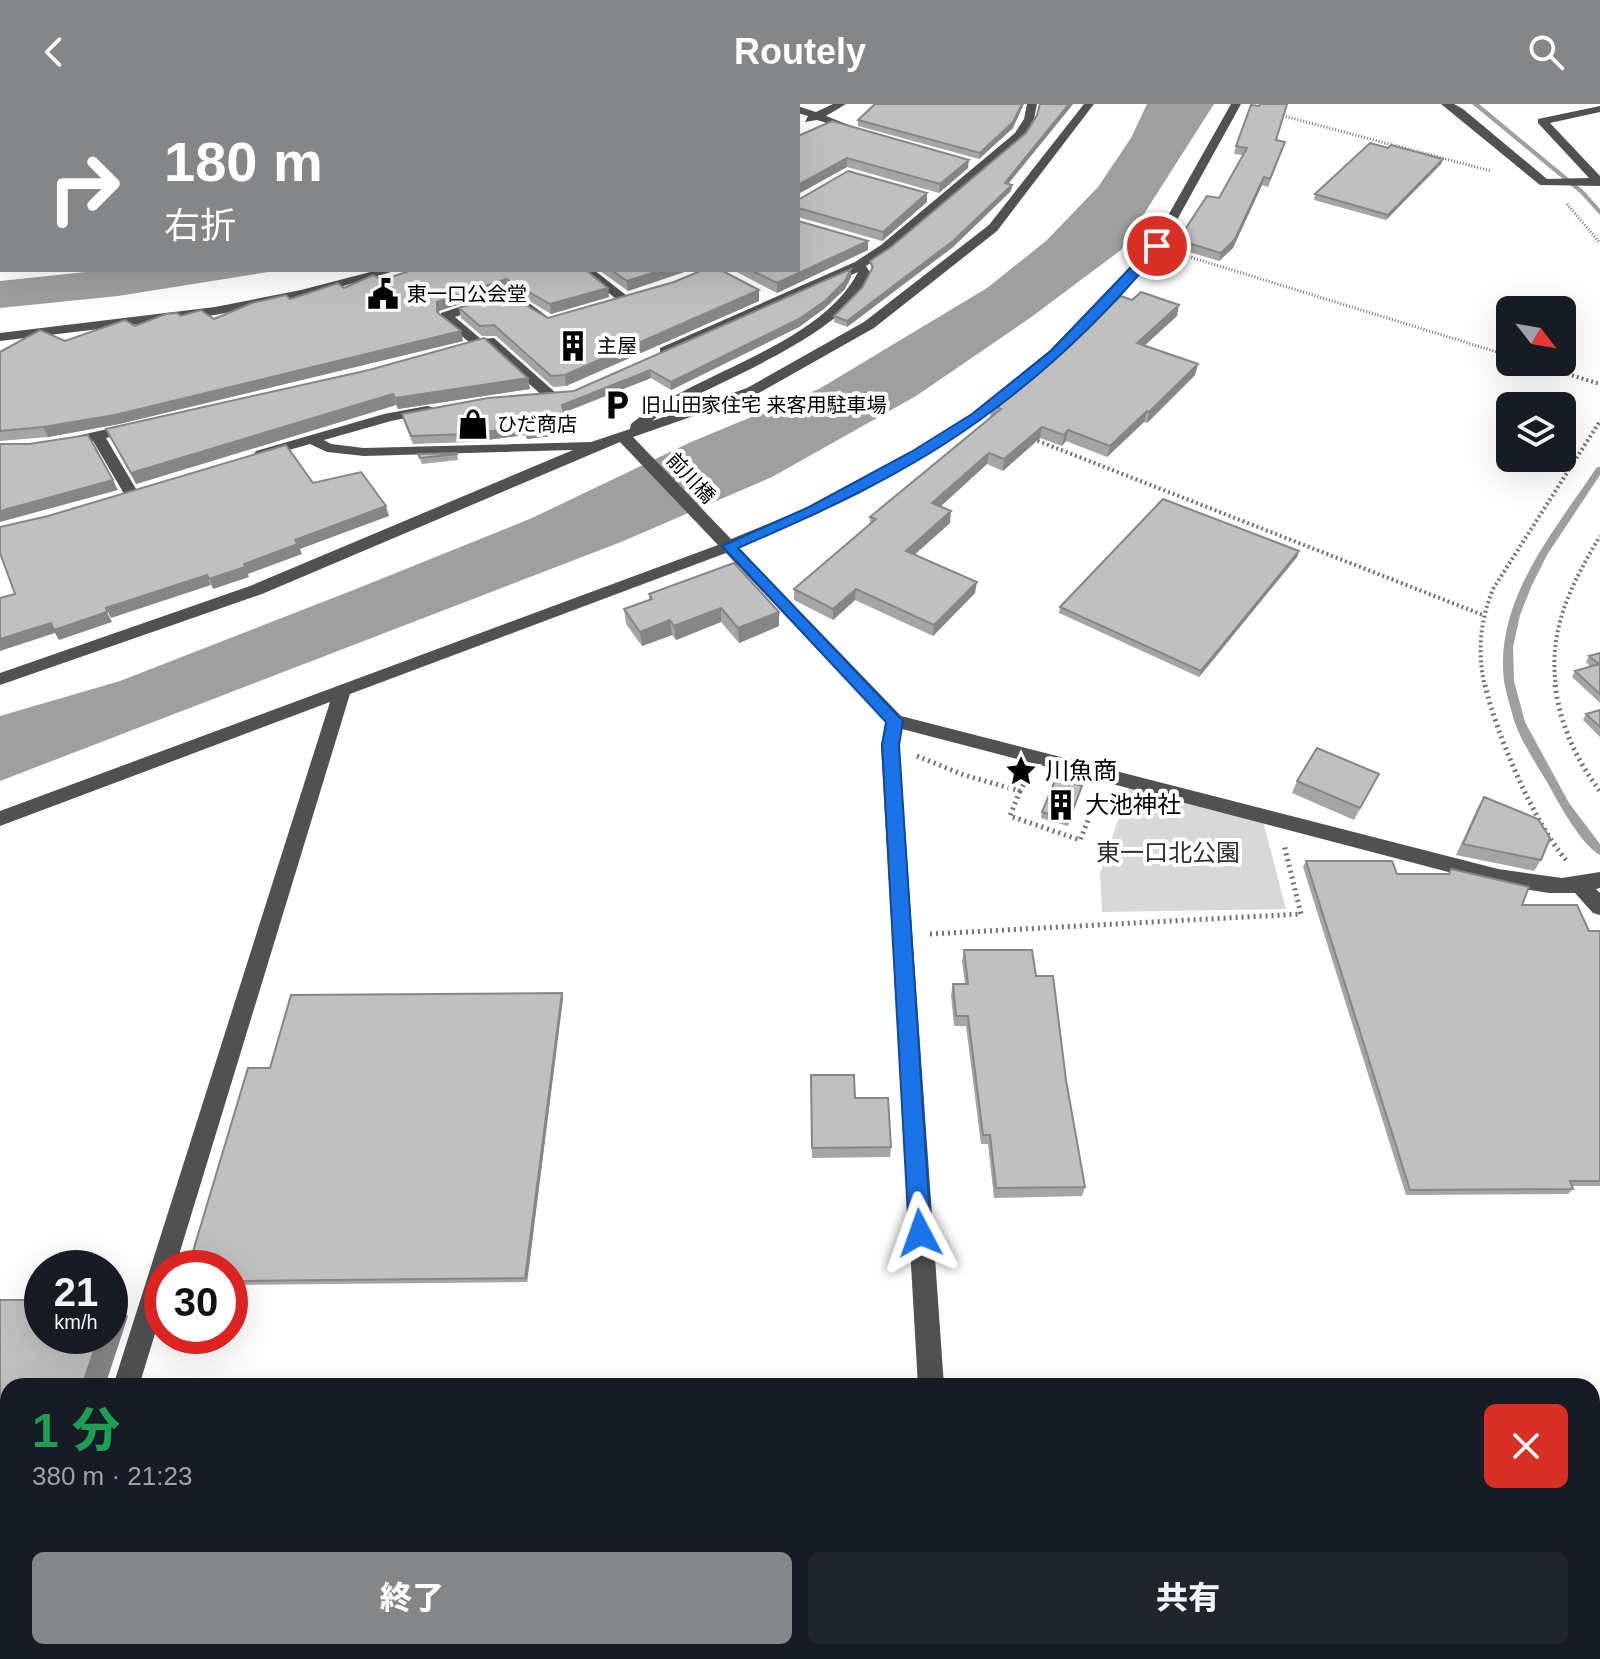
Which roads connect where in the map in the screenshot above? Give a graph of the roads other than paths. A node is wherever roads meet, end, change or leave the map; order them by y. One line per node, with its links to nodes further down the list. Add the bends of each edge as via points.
1 (841, 104): 7 (street)
2 (1032, 104): 10 (street, via 1019,135)
3 (1089, 104): 32 (street, via 993,228 869,325 752,391)
4 (1236, 104): 37 (street, via 1157,246 1055,353 976,417 916,455 814,510)
5 (1446, 104): 11 (street, via 1550,183)
6 (1600, 109): 11 (street, via 1542,121)
7 (806, 113): 8 (street)
8 (862, 134)
9 (969, 163): 10 (street)
10 (983, 166): 13 (street, via 936,198)
11 (1595, 182)
12 (871, 244): 13 (street)
13 (885, 248): 14 (street)
14 (859, 265): 24 (street, via 770,298); 32 (street, via 864,272 853,294 834,313 659,408)
15 (384, 272): 21 (street, via 215,311)
16 (589, 272): 18 (street)
17 (639, 294): 18 (street)
18 (625, 299): 19 (street)
19 (601, 305)
20 (555, 320): 22 (street, via 509,295 446,316)
21 (0, 337)
22 (484, 342): 23 (street); 27 (street)
23 (445, 354)
24 (655, 356)
25 (569, 393): 27 (street)
26 (526, 396): 27 (street)
27 (551, 396)
28 (438, 408): 31 (street)
29 (152, 423): 30 (street)
30 (98, 436): 33 (street); 36 (street)
31 (311, 439): 34 (street, via 327,448 364,452); 35 (street)
32 (629, 442): 34 (street); 37 (street, 前川橋)
33 (47, 445)
34 (597, 445): 38 (street, via 256,590)
35 (251, 457)
36 (132, 494)
37 (724, 542): 39 (street); 40 (street, 前川橋)
38 (0, 679)
39 (342, 693): 41 (street); 44 (street)
40 (895, 721): 42 (street, via 1498,877 1543,886); 47 (street, via 890,745)
41 (0, 819)
42 (1591, 883): 43 (street)
43 (1600, 907)
44 (168, 1250)
45 (144, 1328): 46 (street)
46 (128, 1378)
47 (930, 1378)

